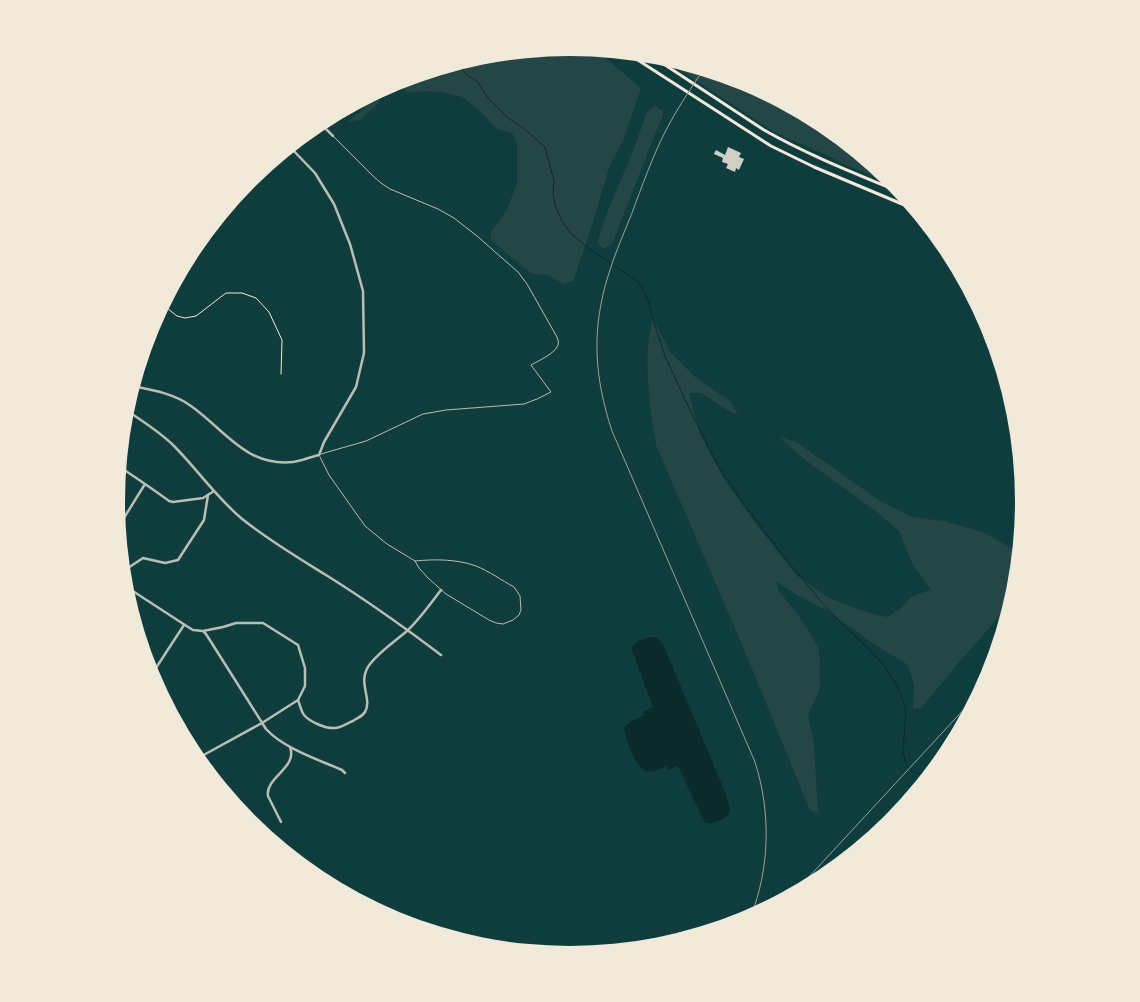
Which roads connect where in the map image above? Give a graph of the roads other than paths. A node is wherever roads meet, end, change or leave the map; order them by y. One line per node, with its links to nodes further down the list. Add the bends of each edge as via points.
1 (641, 62): 7 (main road, via 771,146)
2 (669, 68): 6 (main road, via 781,140)
3 (326, 129): 4 (street)
4 (333, 136): 10 (lane, via 381,183 454,218 518,272 557,337 558,345 531,365 551,392 537,399 516,405 429,412 366,441)
5 (295, 152): 10 (street, via 314,173 334,204 350,244 363,291 364,353 356,387)
6 (881, 184)
7 (899, 203)
8 (140, 388): 10 (street, via 190,405 235,443 262,460 294,462)
9 (134, 415): 13 (street, via 167,439)
10 (319, 455): 16 (lane, via 329,475 366,526 386,544)
11 (126, 471): 12 (street)
12 (145, 484): 14 (street, via 172,502); 15 (street)
13 (214, 491): 14 (street); 21 (street, via 271,540)
14 (208, 495): 17 (street, via 204,520 178,560 165,564 143,558)
15 (126, 516)
16 (415, 561): 18 (lane); 18 (lane, via 476,566 514,587 520,596 521,610 514,620 499,624)
17 (130, 566)
18 (441, 590): 21 (street)
19 (135, 592): 20 (street)
20 (185, 625): 22 (street); 24 (street)
21 (408, 630): 23 (street); 25 (street, via 368,666 364,674 367,705 360,717 341,727 320,725 304,714)
22 (202, 632): 25 (street, via 236,623 263,623 298,645 305,668 305,686); 26 (street, via 210,639)
23 (441, 655)
24 (157, 665)
25 (298, 700): 26 (street)
26 (262, 722): 27 (street, via 272,736); 28 (street)
27 (289, 746): 29 (street); 30 (street, via 292,753 288,762 267,791)
28 (205, 755)
29 (345, 773)
30 (282, 822)

